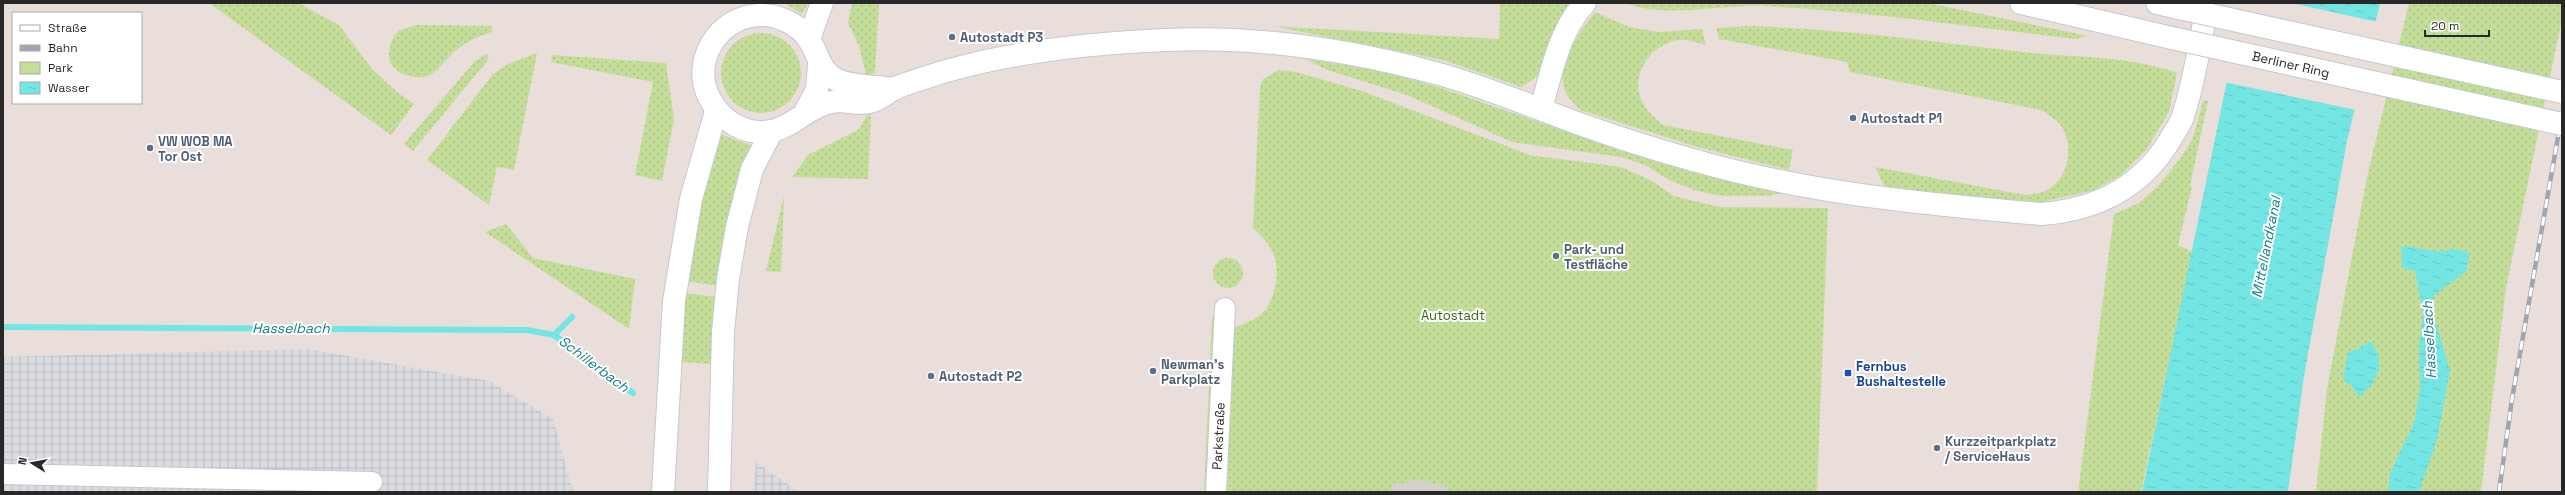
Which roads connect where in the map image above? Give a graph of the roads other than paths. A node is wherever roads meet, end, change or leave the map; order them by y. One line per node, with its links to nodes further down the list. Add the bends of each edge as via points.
1 (822, 3): 7 (street)
2 (1586, 3): 11 (street, via 1574,17 1564,38)
3 (2021, 3): 14 (street, Berliner Ring, bridge)
4 (2157, 3): 10 (street, bridge)
5 (2208, 3): 11 (street, via 2183,117 2160,156 2127,188 2095,203 2060,212 2041,214 1916,203 1787,182 1695,161 1626,140)
6 (768, 9): 7 (street, via 790,22); 12 (street, via 729,24 711,42 702,66 704,90)
7 (809, 39): 8 (street)
8 (819, 64): 9 (street, via 835,79); 13 (street, via 817,90)
9 (895, 89): 11 (street, via 944,72 1050,50 1120,42 1217,39 1285,43 1438,74); 13 (street, via 871,102 832,102)
10 (2562, 92)
11 (1541, 109)
12 (716, 111): 15 (street, via 732,124 744,129); 19 (street, via 691,199 674,301)
13 (805, 112): 15 (street, via 790,124)
14 (2562, 124)
15 (772, 131): 20 (street, via 752,169 737,227 728,279 722,332)
16 (1225, 308): 21 (street, Parkstraße)
17 (3, 474): 18 (street)
18 (372, 482)
19 (662, 492)
20 (719, 492)
21 (1216, 492)

